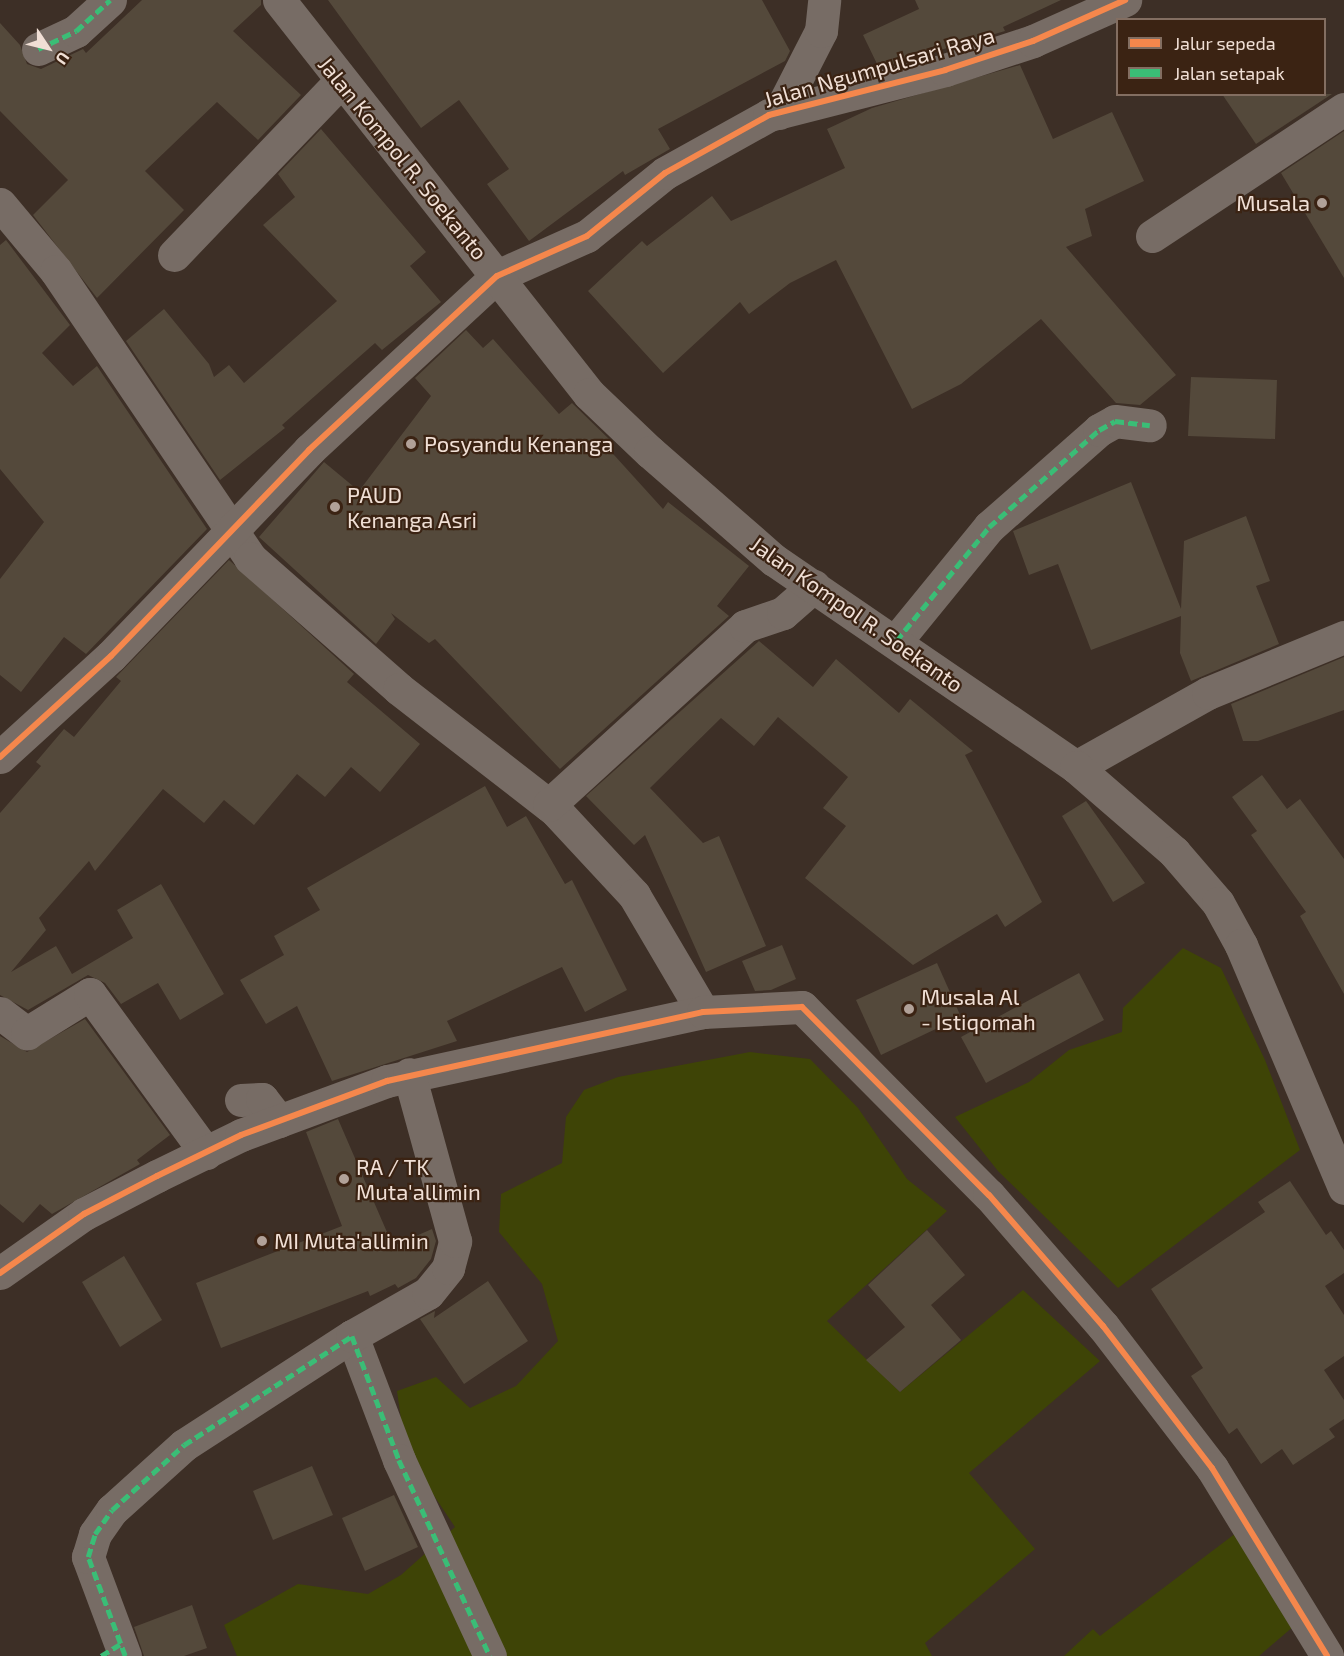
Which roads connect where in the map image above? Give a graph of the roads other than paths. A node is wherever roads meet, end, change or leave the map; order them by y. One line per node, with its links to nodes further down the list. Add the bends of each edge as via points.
1 (110, 0): 5 (street, via 76,31)
2 (279, 0): 6 (street, Jalan Kompol R. Soekanto)
3 (824, 0): 8 (street, via 821,31)
4 (1125, 0): 8 (street, Jalan Ngumpulsari Raya, via 1033,41 956,66)
5 (38, 49)
6 (340, 82): 11 (street); 12 (street, Jalan Kompol R. Soekanto, via 431,188)
7 (1344, 109): 10 (street)
8 (779, 113): 12 (street, Jalan Ngumpulsari Raya, via 665,173 587,236)
9 (0, 204): 14 (street, via 27,231 56,271)
10 (1152, 236)
11 (174, 255)
12 (497, 276): 14 (street, Jalan Ngumpulsari Raya, via 309,450); 15 (street, Jalan Kompol R. Soekanto, via 598,402 703,500 774,560)
13 (1149, 426): 17 (street, via 1115,421 1099,430 989,527)
14 (234, 532): 18 (street, Jalan Ngumpulsari Raya, via 111,656); 20 (street, via 250,558 298,603)
15 (813, 586): 17 (street, Jalan Kompol R. Soekanto); 20 (street, via 783,613 746,626)
16 (1344, 637): 19 (street, via 1208,693)
17 (896, 641): 19 (street, Jalan Kompol R. Soekanto)
18 (0, 757)
19 (1076, 767): 27 (street, Jalan Kompol R. Soekanto, via 1158,836 1218,903 1241,945)
20 (549, 805): 21 (street, via 634,895)
21 (703, 1011): 23 (street); 32 (street, via 802,1007 875,1077 989,1195 1103,1326 1212,1468)
22 (0, 1013): 26 (street, via 27,1033 90,994)
23 (409, 1074): 25 (street); 29 (street, via 455,1241 448,1268 428,1293)
24 (242, 1100): 25 (street, via 262,1099)
25 (279, 1121): 26 (street)
26 (206, 1153): 28 (street, via 84,1214)
27 (1344, 1188)
28 (0, 1273)
29 (352, 1336): 30 (street, via 184,1445 112,1510 95,1534 88,1557); 31 (street, via 399,1461)
30 (116, 1652)
31 (490, 1656)
32 (1327, 1656)

